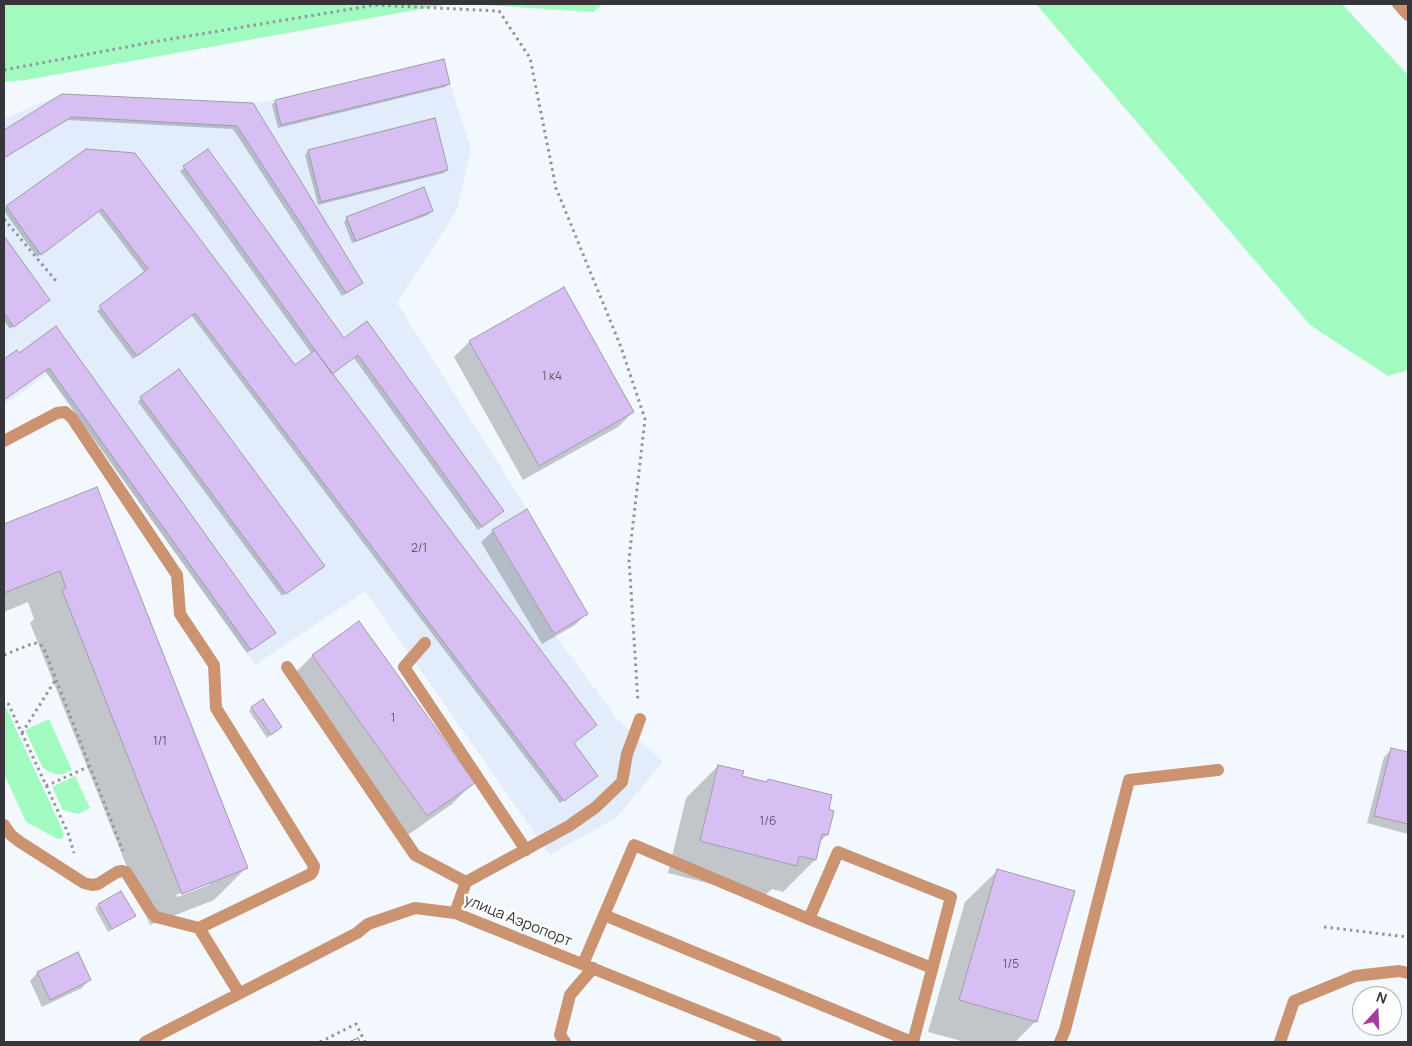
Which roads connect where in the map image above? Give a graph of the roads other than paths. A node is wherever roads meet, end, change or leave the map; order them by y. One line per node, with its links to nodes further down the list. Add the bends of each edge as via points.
1 (1398, 4): 2 (street)
2 (1408, 15)
3 (4, 441): 14 (street, via 57,413 64,412 72,418 177,575 180,614 214,666 216,708 314,866 311,874)
4 (425, 643): 9 (street, via 404,667)
5 (287, 667): 10 (street, via 415,855)
6 (640, 719): 9 (street, via 627,754 622,782 596,807)
7 (1218, 770): 23 (street, via 1129,780)
8 (4, 825): 14 (street, via 20,842 84,883 98,884 117,872 126,872 156,916)
9 (526, 850): 10 (street)
10 (466, 882): 11 (street)
11 (455, 913): 15 (street, улица Аэропорт); 18 (street, улица Аэропорт, via 415,908 368,924 357,933)
12 (604, 915): 13 (street, via 634,845); 15 (street); 22 (street)
13 (809, 919): 16 (street); 16 (street, via 838,852 934,890 951,897)
14 (199, 928): 18 (street)
15 (588, 966): 20 (street, via 570,995 560,1035); 21 (street, улица Аэропорт)
16 (932, 968): 22 (street)
17 (1408, 973): 24 (street, via 1399,971 1355,976 1294,1001)
18 (239, 993): 19 (street, улица Аэропорт)
19 (145, 1042)
20 (565, 1042)
21 (776, 1042)
22 (912, 1042)
23 (1060, 1042)
24 (1280, 1042)

